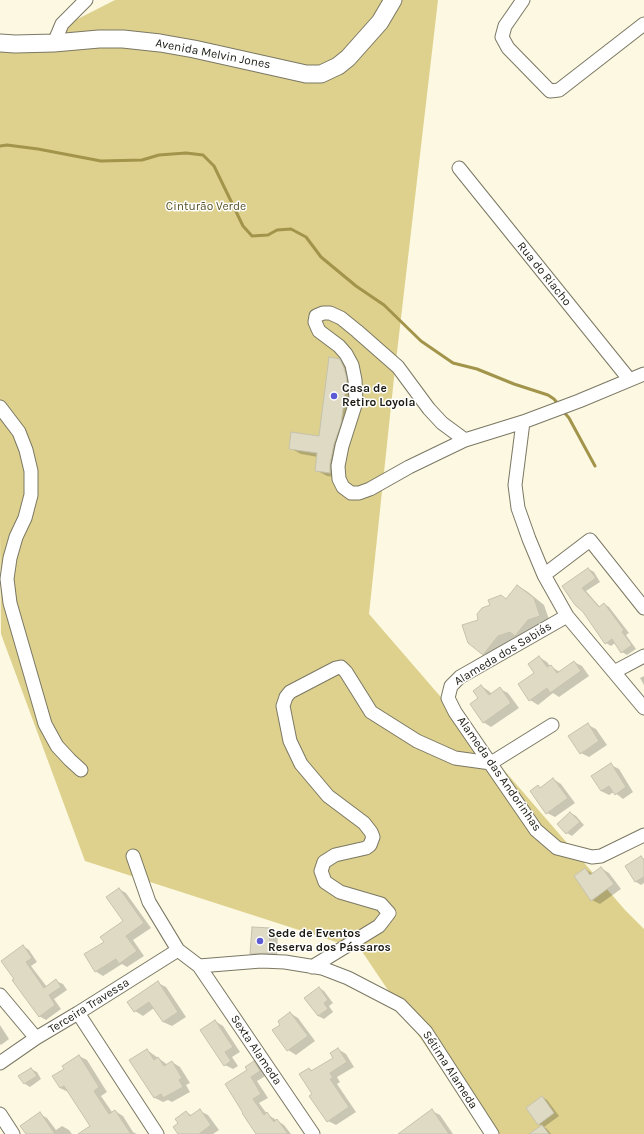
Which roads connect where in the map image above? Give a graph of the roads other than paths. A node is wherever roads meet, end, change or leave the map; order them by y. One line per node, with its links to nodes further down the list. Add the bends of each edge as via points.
1 (86, 0): 5 (street, via 62,24)
2 (393, 0): 5 (main road, Avenida Melvin Jones, via 380,22 348,58 321,74 306,74 236,57 160,43 99,38)
3 (522, 0): 4 (street, via 505,26 502,37 508,48 550,91 559,90)
4 (644, 24)
5 (54, 42): 6 (main road, Avenida Melvin Jones)
6 (0, 43)
7 (459, 168): 9 (street, Rua do Riacho)
8 (644, 374): 9 (street)
9 (629, 380): 11 (street)
10 (0, 407): 22 (street, via 19,432 30,471 30,495 25,518 16,536 10,558 7,579 10,603 45,724 57,746)
11 (524, 422): 12 (street); 13 (street, via 515,485 518,508)
12 (465, 440): 12 (street, via 442,423 398,367 357,331 330,313 316,316 315,322 319,331 346,354 352,365 355,380 356,402 338,466 339,479 350,493 359,494 370,489)
13 (544, 575): 14 (street, via 590,540); 15 (street)
14 (644, 608)
15 (567, 616): 17 (street); 18 (street, Alameda dos Sabiás, via 460,677 450,686)
16 (644, 656): 17 (street)
17 (614, 672): 19 (street)
18 (448, 698): 21 (street, Alameda das Andorinhas)
19 (644, 708)
20 (552, 725): 21 (street)
21 (491, 763): 23 (street, Alameda das Andorinhas, via 536,830 557,848 592,857 601,856); 27 (street, via 455,758 417,741 371,712 341,667 290,692 284,706 290,741 301,764 328,796 364,823 373,837 366,848 335,855 324,862 321,871 325,882 340,892 381,904 389,913 379,926)
22 (80, 770)
23 (644, 834)
24 (133, 856): 25 (street, via 149,902)
25 (178, 950): 26 (street); 29 (street, Terceira Travessa)
26 (200, 966): 27 (street, Sétima Alameda, via 260,961); 35 (street, Sexta Alameda)
27 (312, 967): 36 (street, Sétima Alameda, via 348,978 400,1005 426,1032)
28 (0, 995): 30 (street)
29 (78, 1014): 30 (street, Terceira Travessa); 34 (street)
30 (36, 1038): 31 (street, Terceira Travessa)
31 (0, 1063)
32 (0, 1114): 33 (street)
33 (13, 1134)
34 (157, 1134)
35 (313, 1134)
36 (492, 1134)

